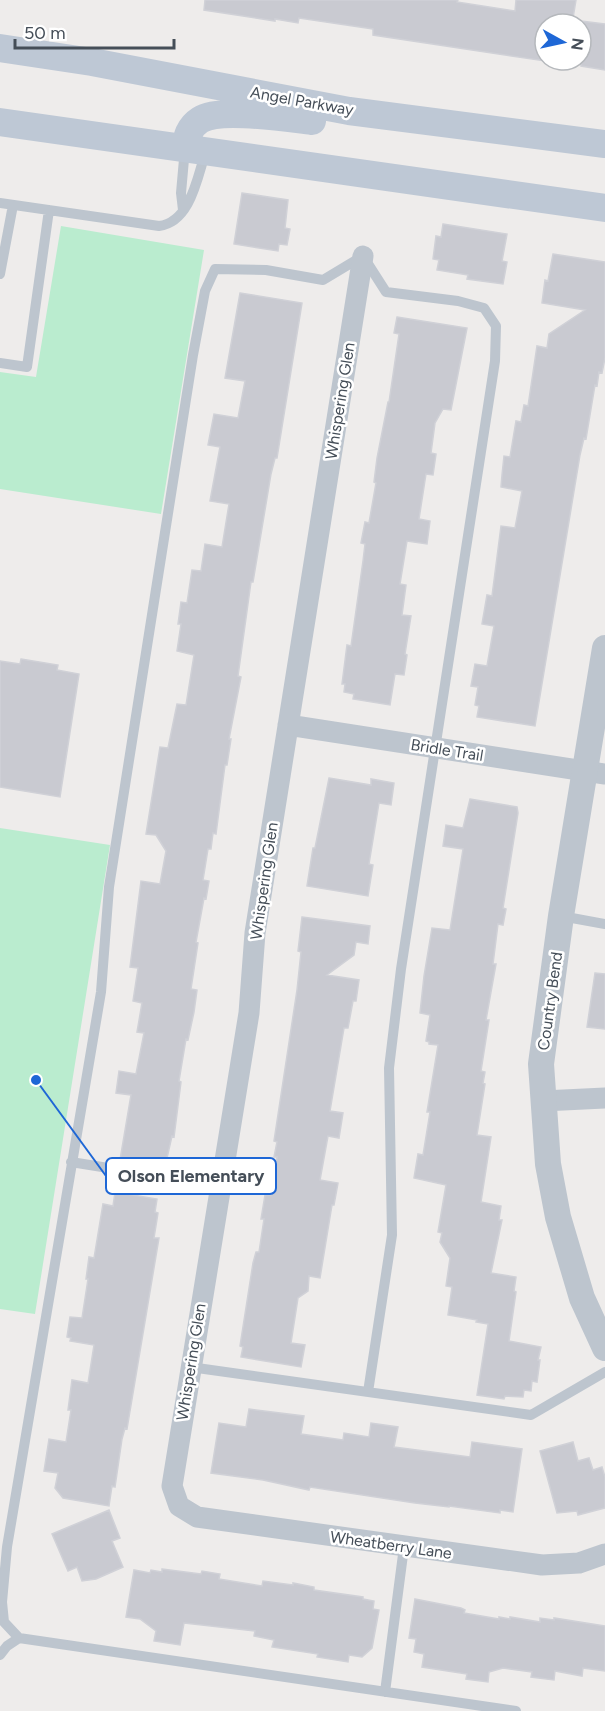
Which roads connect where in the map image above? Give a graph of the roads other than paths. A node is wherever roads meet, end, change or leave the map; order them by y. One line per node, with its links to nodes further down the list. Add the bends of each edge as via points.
1 (0, 48): 3 (main road, Angel Parkway, via 349,111)
2 (0, 122): 5 (main road)
3 (439, 123): 4 (main road, Angel Parkway); 5 (main road, via 382,127 214,114 199,120 188,132)
4 (605, 144)
5 (196, 149): 8 (main road); 10 (lane, via 181,193); 10 (lane, via 191,198)
6 (0, 203): 7 (lane)
7 (13, 205): 9 (lane); 12 (lane)
8 (605, 208)
9 (50, 210): 10 (lane, via 159,226 172,222); 13 (lane, via 27,367)
10 (183, 210)
11 (363, 256): 15 (street, Whispering Glen); 16 (lane, via 386,291 484,308 496,326 495,361); 22 (lane, via 323,280 266,270 215,269 205,291 113,863 100,992)
12 (0, 274)
13 (0, 363)
14 (605, 648): 17 (street, Country Bend)
15 (288, 725): 16 (street, Bridle Trail); 23 (street, Whispering Glen, via 255,933 249,1013)
16 (434, 748): 17 (street, Bridle Trail); 27 (lane, via 389,1068 392,1235)
17 (595, 773): 18 (street, Country Bend)
18 (561, 916): 19 (lane); 21 (street, Country Bend, via 541,1064)
19 (605, 924)
20 (605, 1098): 21 (street)
21 (543, 1101): 24 (street, Country Bend, via 548,1164 558,1217 582,1298)
22 (71, 1162): 23 (lane); 31 (lane, via 7,1546 4,1622)
23 (220, 1186): 25 (street, Whispering Glen)
24 (605, 1348)
25 (190, 1367): 27 (lane); 28 (street, Whispering Glen, via 172,1476)
26 (605, 1372): 27 (lane, via 531,1415)
27 (368, 1392)
28 (179, 1506): 29 (street, Wheatberry Lane, via 197,1517)
29 (404, 1547): 30 (street, Wheatberry Lane, via 542,1565 579,1563); 33 (lane)
30 (605, 1554)
31 (19, 1638): 32 (lane); 33 (lane)
32 (0, 1655)
33 (385, 1692): 34 (lane)
34 (516, 1711)

